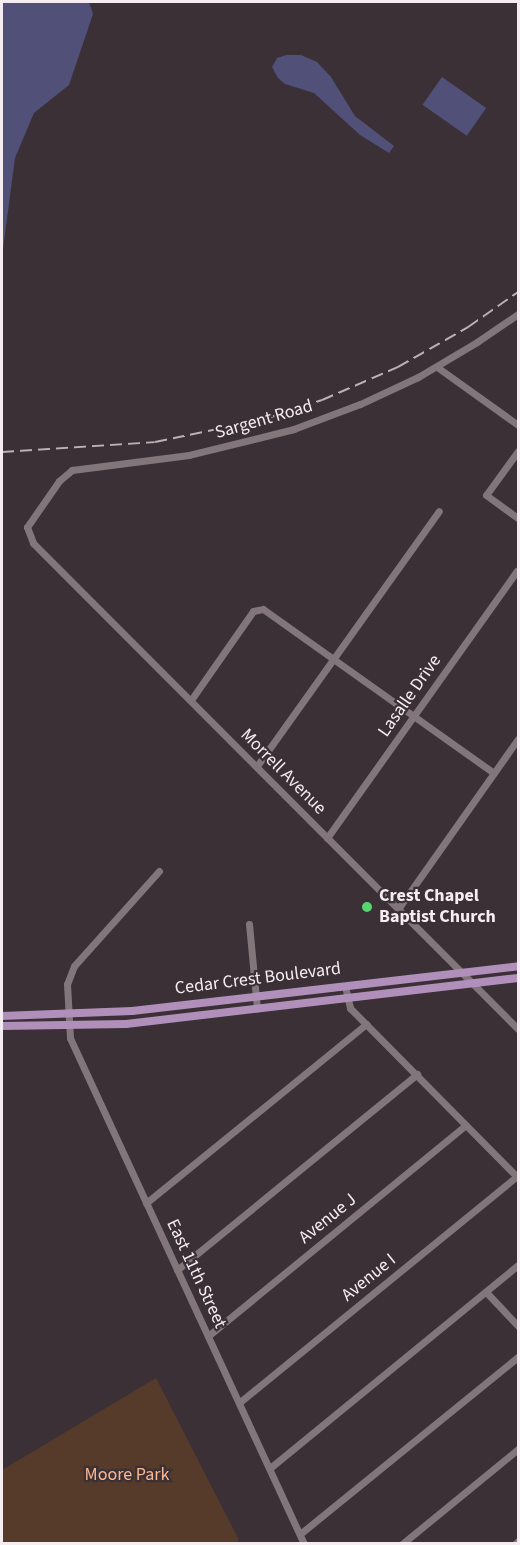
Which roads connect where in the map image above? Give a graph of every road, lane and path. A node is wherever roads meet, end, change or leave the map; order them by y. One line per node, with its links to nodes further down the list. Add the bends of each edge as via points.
1 (519, 314): 2 (street, Sargent Road)
2 (436, 367): 3 (street); 7 (street, Sargent Road, via 360,404 294,429 189,455 72,470 59,481 30,521)
3 (519, 425)
4 (519, 451): 6 (street, via 486,495)
5 (439, 510): 9 (street)
6 (519, 518)
7 (28, 533): 10 (street, Morrell Avenue, via 33,543)
8 (517, 571): 11 (street, Lasalle Drive)
9 (333, 659): 10 (street, via 258,608); 11 (street); 13 (street)
10 (191, 700): 13 (street, Morrell Avenue)
11 (414, 716): 14 (street); 15 (street, Lasalle Drive)
12 (519, 738): 14 (street)
13 (256, 766): 15 (street, Morrell Avenue)
14 (494, 773): 17 (street)
15 (327, 838): 17 (street, Morrell Avenue)
16 (159, 871): 27 (street, East 11th Street, via 74,966 67,984)
17 (398, 909): 20 (street, Morrell Avenue)
18 (249, 924): 24 (street)
19 (519, 966): 20 (main road, Cedar Crest Boulevard)
20 (460, 972): 22 (street, Morrell Avenue); 23 (main road, Cedar Crest Boulevard)
21 (519, 978): 22 (main road, Cedar Crest Boulevard)
22 (473, 983): 25 (main road, Cedar Crest Boulevard); 32 (street, Morrell Avenue)
23 (345, 986): 24 (main road, Cedar Crest Boulevard); 25 (street)
24 (256, 996): 26 (street); 27 (main road, Cedar Crest Boulevard)
25 (347, 998): 26 (main road, Cedar Crest Boulevard); 29 (street, via 350,1008)
26 (257, 1009): 31 (main road, Cedar Crest Boulevard)
27 (69, 1015): 28 (main road, Cedar Crest Boulevard); 31 (street, East 11th Street)
28 (2, 1016)
29 (366, 1024): 33 (street); 36 (street)
30 (2, 1026): 31 (main road, Cedar Crest Boulevard)
31 (69, 1027): 36 (street, East 11th Street, via 78,1057)
32 (519, 1029)
33 (417, 1074): 34 (street); 38 (street)
34 (466, 1125): 35 (street); 41 (street, Avenue J)
35 (518, 1177): 43 (street, Avenue I)
36 (146, 1203): 38 (street, East 11th Street)
37 (519, 1265): 39 (street)
38 (177, 1270): 41 (street, East 11th Street)
39 (486, 1292): 40 (street); 45 (street)
40 (519, 1326)
41 (208, 1336): 43 (street, East 11th Street)
42 (519, 1357): 46 (street)
43 (240, 1402): 45 (street, East 11th Street)
44 (519, 1449): 48 (street)
45 (270, 1468): 46 (street, East 11th Street)
46 (300, 1534): 47 (street, East 11th Street)
47 (304, 1544)
48 (402, 1544)

